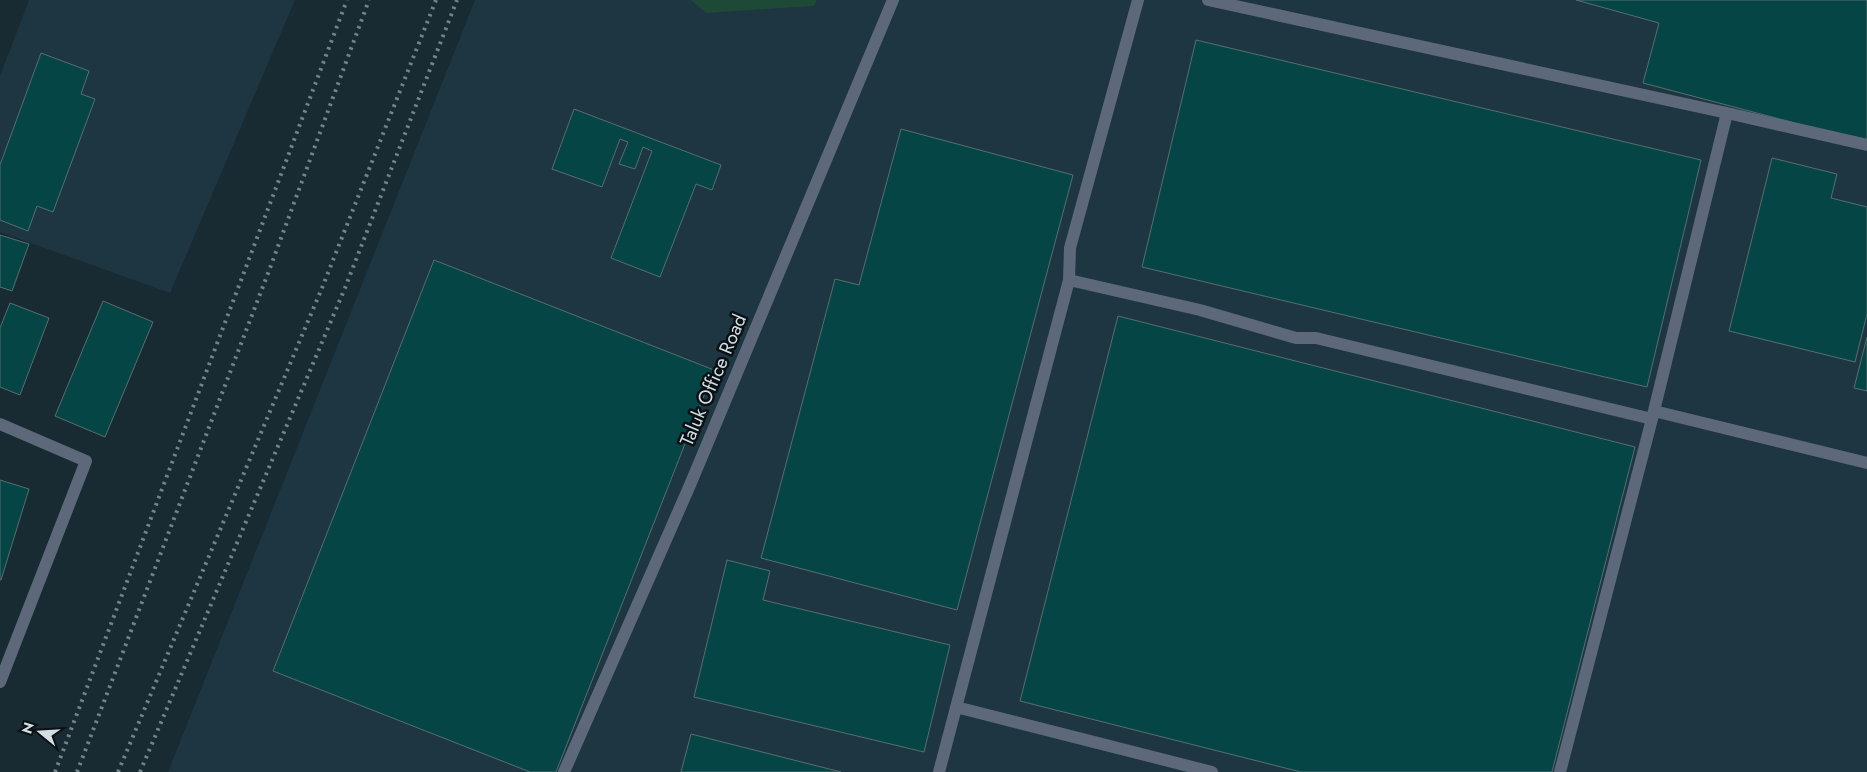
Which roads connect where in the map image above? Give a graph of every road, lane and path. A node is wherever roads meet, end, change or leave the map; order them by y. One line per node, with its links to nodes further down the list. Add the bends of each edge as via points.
1 (893, 0): 12 (street, Taluk Office Road, via 690,485)
2 (1138, 0): 6 (street, via 1070,248)
3 (1208, 0): 4 (street)
4 (1727, 113): 5 (street); 7 (street)
5 (1867, 145)
6 (1069, 280): 7 (street, via 1200,310 1296,338 1316,338); 11 (street)
7 (1653, 415): 9 (street); 15 (street)
8 (0, 424): 10 (street, via 86,461)
9 (1867, 463)
10 (0, 682)
11 (956, 707): 13 (street); 14 (street)
12 (564, 772)
13 (939, 772)
14 (1212, 772)
15 (1560, 772)

